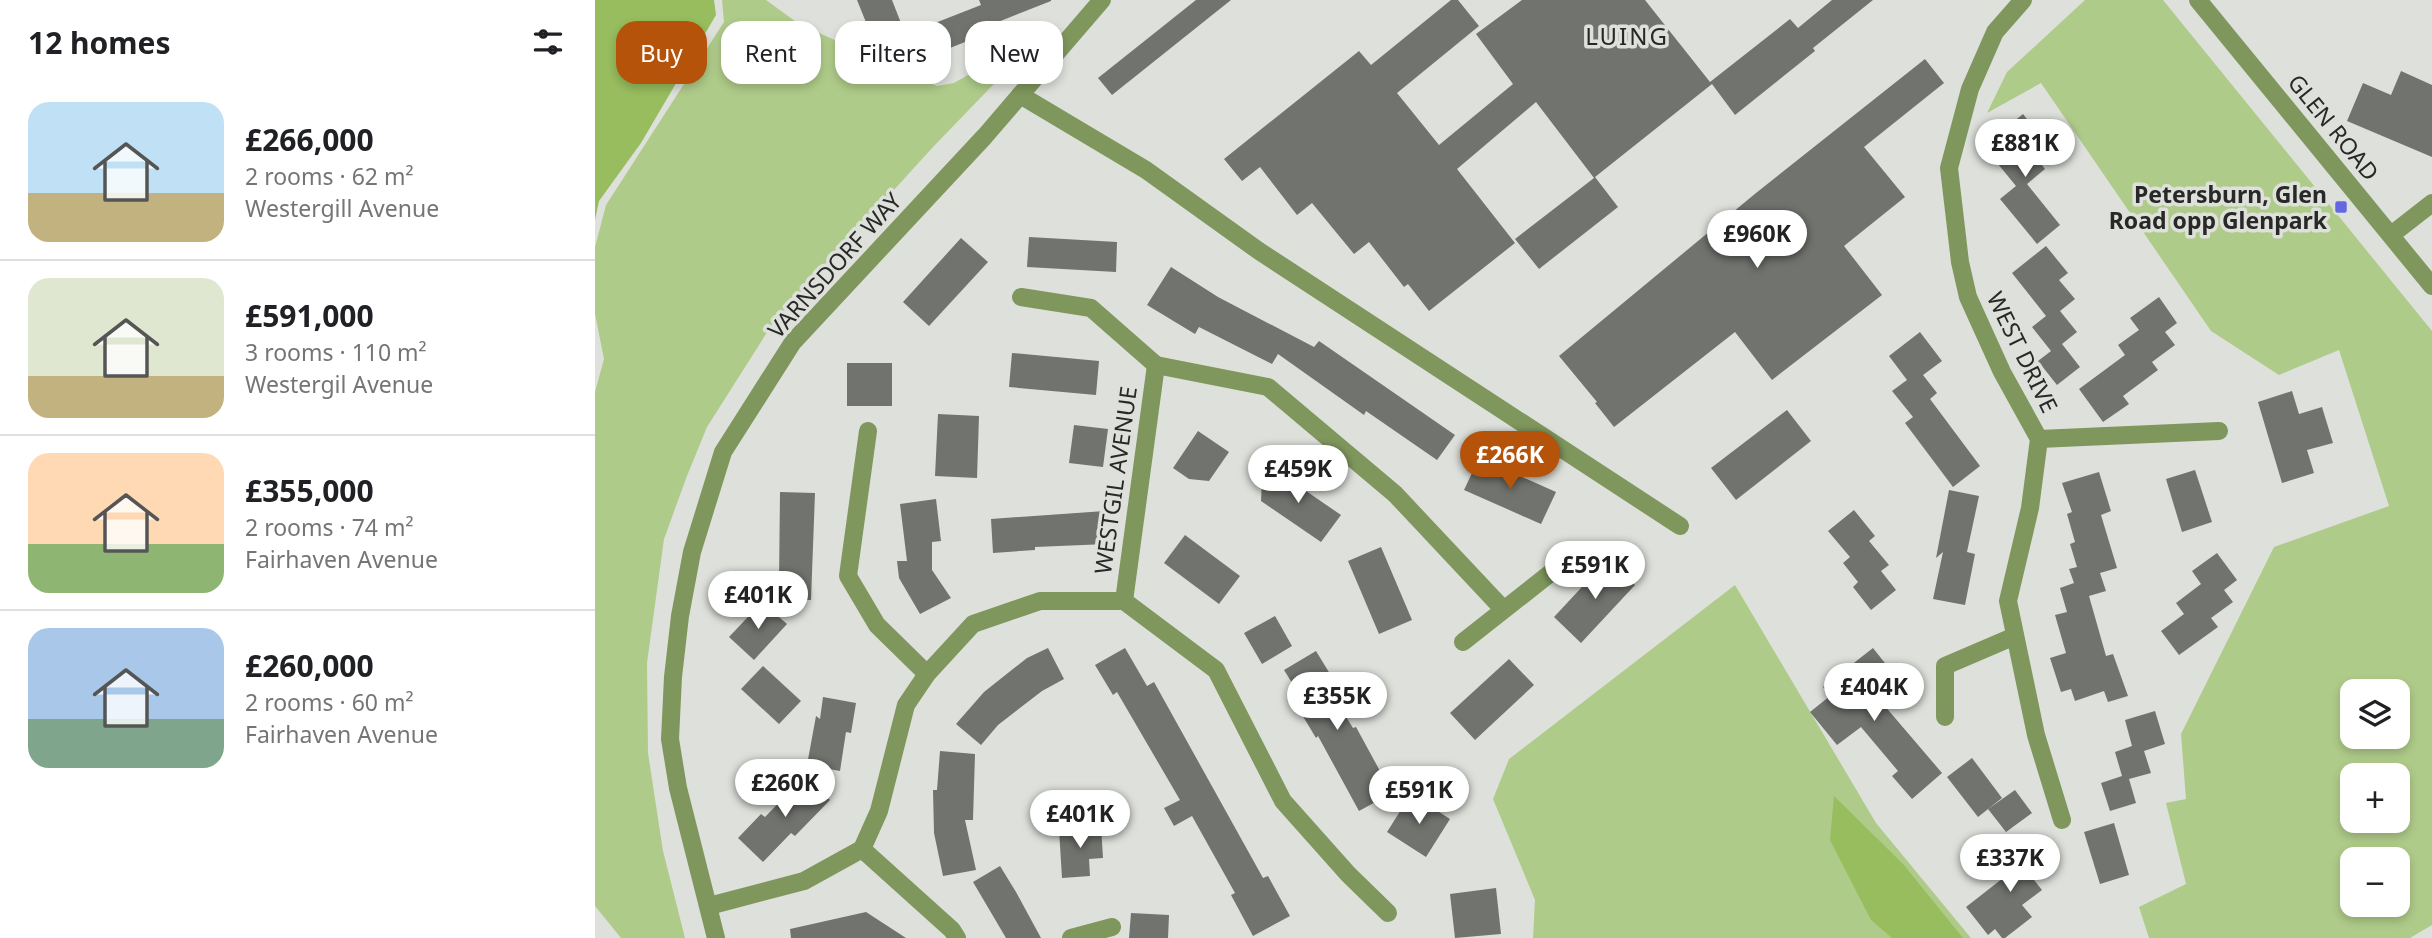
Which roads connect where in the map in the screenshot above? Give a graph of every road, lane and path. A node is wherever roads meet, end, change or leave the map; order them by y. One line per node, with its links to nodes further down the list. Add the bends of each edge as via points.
1 (1102, 0): 4 (street, VARNSDORF WAY)
2 (2023, 0): 12 (street, WEST DRIVE, via 1995,32 1970,89 1949,168 1968,297)
3 (2199, 0): 6 (street, GLEN ROAD)
4 (1020, 95): 13 (street, via 1146,170 1259,251); 23 (street, VARNSDORF WAY, via 793,342 723,452 692,552 677,641 670,739)
5 (2432, 203): 6 (street)
6 (2391, 235): 7 (street, GLEN ROAD)
7 (2432, 286)
8 (1021, 298): 9 (street, via 1091,308)
9 (1156, 365): 15 (street, WESTGIL AVENUE); 16 (street, via 1268,387 1395,494)
10 (868, 431): 19 (street, via 848,576 877,625)
11 (2219, 431): 12 (street)
12 (2039, 439): 17 (street, WEST DRIVE, via 2030,508 2008,601)
13 (1680, 526)
14 (1562, 565): 16 (street)
15 (1124, 601): 19 (street, via 1040,601 973,624); 24 (street, via 1216,670 1283,801)
16 (1503, 609): 18 (street)
17 (2015, 636): 20 (street, via 1945,666); 21 (street, WEST DRIVE, via 2036,735)
18 (1463, 642)
19 (927, 674): 22 (street, via 907,705 879,811)
20 (1945, 717)
21 (2062, 820)
22 (862, 849): 23 (street, via 804,881); 27 (street)
23 (709, 906): 26 (street, VARNSDORF WAY)
24 (1388, 913)
25 (1112, 927): 28 (street)
26 (716, 938)
27 (957, 938)
28 (1071, 938)

